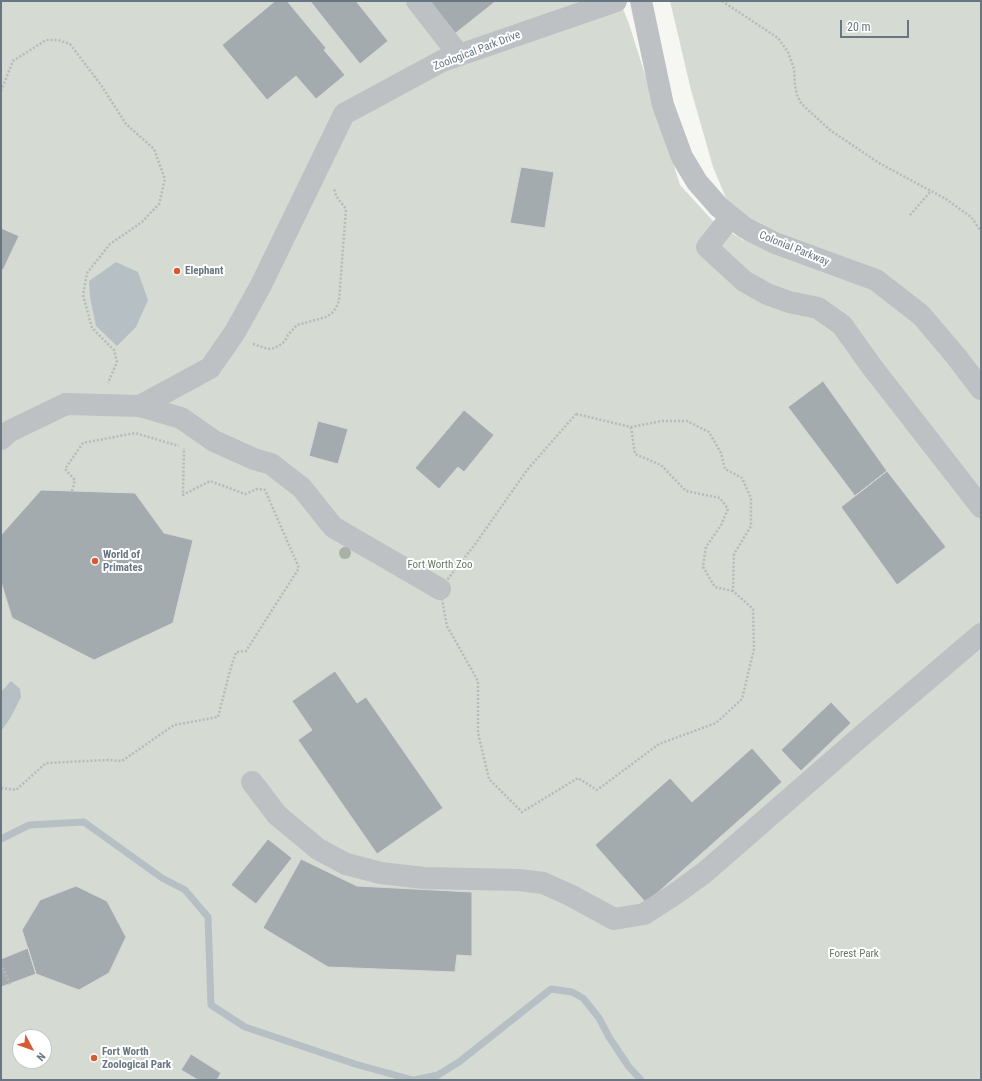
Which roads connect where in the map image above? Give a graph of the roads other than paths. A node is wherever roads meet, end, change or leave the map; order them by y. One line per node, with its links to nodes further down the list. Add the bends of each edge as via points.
1 (417, 1): 4 (street)
2 (616, 1): 4 (street, Zoological Park Drive)
3 (641, 1): 5 (street, Colonial Parkway, via 663,105 682,157 697,182 719,207)
4 (460, 55): 7 (street, Zoological Park Drive, via 442,61 344,114 261,285 210,368)
5 (731, 216): 6 (street, Colonial Parkway, via 745,228 775,243 876,280 921,315); 9 (street, via 707,247 744,281 767,294 818,308 842,325)
6 (981, 389)
7 (140, 406): 8 (street, via 66,404 10,431); 10 (street, via 181,418 214,441 272,464 302,488 333,527)
8 (1, 439)
9 (981, 507)
10 (440, 589)
11 (981, 634): 12 (street, via 704,873 644,914 614,919 543,883 417,877 381,873 346,864 318,849 277,815)
12 (252, 782)

